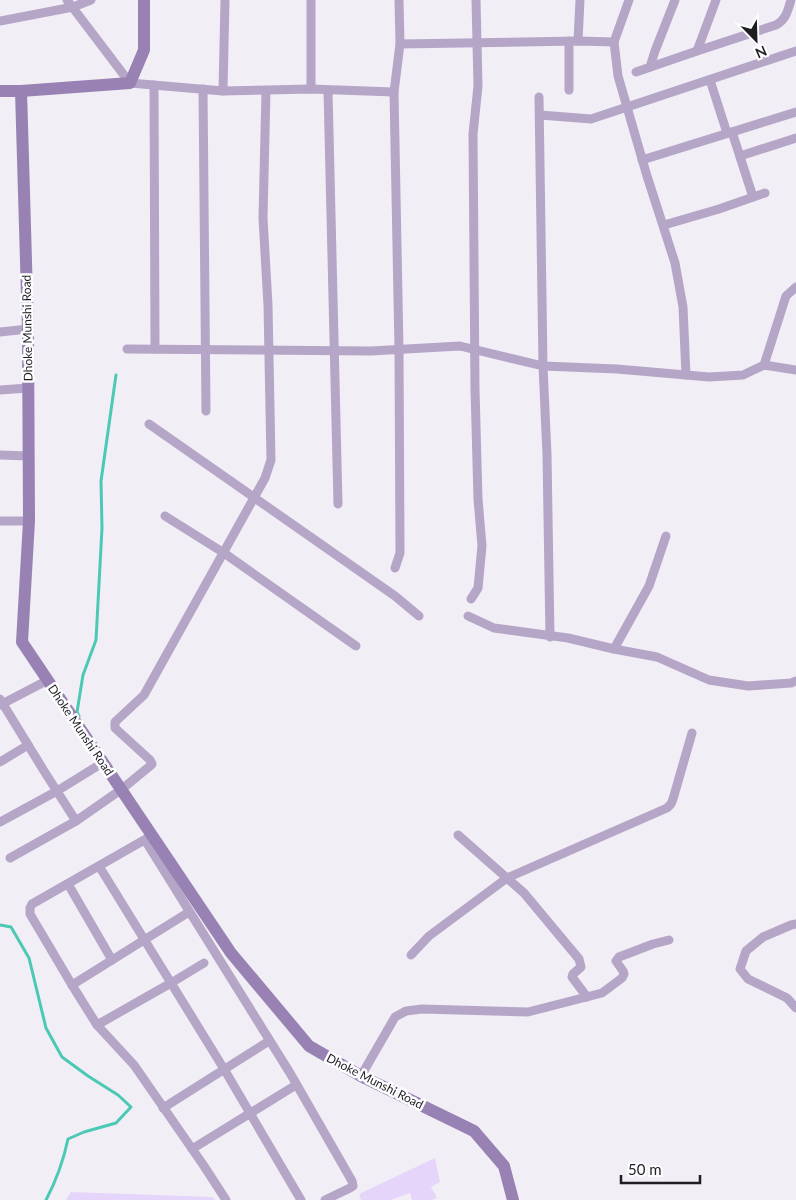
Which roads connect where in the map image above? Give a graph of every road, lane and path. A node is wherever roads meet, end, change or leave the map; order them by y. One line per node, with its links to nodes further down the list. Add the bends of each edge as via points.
1 (91, 0): 12 (street)
2 (144, 0): 23 (street, via 144,50)
3 (225, 0): 31 (street)
4 (311, 0): 26 (street)
5 (399, 0): 17 (street)
6 (476, 0): 16 (street)
7 (580, 0): 14 (street)
8 (629, 0): 15 (street)
9 (675, 0): 20 (street)
10 (716, 0): 18 (street)
11 (791, 0): 18 (street, via 782,22)
12 (70, 4): 13 (street); 23 (street)
13 (0, 21)
14 (573, 41): 15 (street); 16 (street); 28 (street)
15 (614, 42): 35 (street, via 618,76)
16 (476, 43): 17 (street); 50 (street, via 478,86 473,134)
17 (400, 44): 33 (street)
18 (697, 51): 20 (street)
19 (796, 52): 22 (street)
20 (650, 67): 21 (street)
21 (636, 72)
22 (710, 80): 35 (street); 38 (street)
23 (130, 83): 24 (street); 30 (street)
24 (154, 85): 25 (street); 49 (street)
25 (204, 89): 31 (street); 51 (street)
26 (311, 89): 27 (street); 32 (street)
27 (266, 90): 31 (street); 52 (street, via 263,218)
28 (569, 90)
29 (0, 91): 30 (street)
30 (21, 91): 46 (street, Dhoke Munshi Road)
31 (223, 91)
32 (328, 91): 33 (street); 54 (street)
33 (394, 92): 53 (street)
34 (539, 97): 37 (street)
35 (627, 108): 37 (street, via 591,119); 41 (street)
36 (796, 112): 38 (street)
37 (540, 115): 56 (street)
38 (729, 132): 40 (street); 41 (street)
39 (796, 138): 40 (street)
40 (740, 156): 43 (street)
41 (642, 160): 44 (street)
42 (765, 193): 43 (street)
43 (753, 197): 44 (street)
44 (664, 225): 58 (street, via 683,307)
45 (796, 287): 55 (street, via 786,296)
46 (28, 329): 47 (street); 59 (street, Dhoke Munshi Road)
47 (0, 332)
48 (127, 349): 49 (street)
49 (156, 349): 51 (street)
50 (475, 349): 53 (street, via 460,346); 56 (street); 73 (street, via 482,546 478,588)
51 (205, 350): 52 (street); 61 (street)
52 (269, 350): 54 (street); 65 (street, via 270,460)
53 (399, 350): 54 (street); 72 (street, via 400,553)
54 (334, 351): 66 (street)
55 (764, 365): 57 (street); 58 (street, via 742,376)
56 (543, 366): 58 (street); 76 (street)
57 (796, 370)
58 (686, 375)
59 (28, 388): 60 (street); 64 (street, Dhoke Munshi Road)
60 (0, 390)
61 (206, 411)
62 (149, 424): 65 (street)
63 (0, 456): 64 (street)
64 (29, 456): 69 (street, Dhoke Munshi Road)
65 (255, 498): 71 (street); 74 (street)
66 (338, 504)
67 (165, 516): 71 (street)
68 (0, 521): 69 (street)
69 (29, 521): 79 (street, Dhoke Munshi Road, via 22,642)
70 (666, 536): 78 (street, via 649,586)
71 (224, 553): 77 (street); 86 (street, via 144,695 115,722 115,728 152,764)
72 (395, 568)
73 (471, 599)
74 (420, 616)
75 (468, 616): 76 (street, via 494,628)
76 (550, 637): 78 (street)
77 (356, 646)
78 (614, 649): 80 (street, via 657,657 709,680 748,686)
79 (48, 680): 81 (street); 85 (street, Dhoke Munshi Road)
80 (796, 681)
81 (1, 703): 83 (street)
82 (692, 733): 94 (street, via 673,799 667,808)
83 (28, 744): 84 (street); 87 (street)
84 (0, 762)
85 (104, 762): 86 (street, Dhoke Munshi Road); 87 (street)
86 (122, 789): 88 (street); 91 (street, Dhoke Munshi Road)
87 (57, 791): 88 (street); 89 (street)
88 (76, 820): 92 (street)
89 (0, 822)
90 (458, 835): 94 (street)
91 (149, 838): 93 (street); 96 (street); 110 (street, Dhoke Munshi Road, via 231,953 309,1046)
92 (10, 858)
93 (99, 866): 95 (street); 98 (street)
94 (507, 878): 100 (street, via 429,936); 105 (street, via 579,959 581,967 572,977)
95 (68, 884): 101 (street); 104 (street, via 32,904 30,914)
96 (190, 912): 98 (street); 108 (street)
97 (796, 924): 106 (street, via 762,937 746,951 740,969 748,979 787,998)
98 (144, 939): 101 (street); 103 (street)
99 (669, 940): 105 (street, via 619,957 616,961 623,971 622,978 602,993)
100 (412, 955)
101 (112, 960): 104 (street)
102 (204, 963): 103 (street)
103 (171, 983): 107 (street); 109 (street)
104 (72, 985): 107 (street)
105 (587, 997): 110 (street, via 528,1012 406,1011 395,1017)
106 (796, 1008)
107 (97, 1025): 112 (street, via 134,1065)
108 (269, 1041): 109 (street); 111 (street)
109 (224, 1069): 112 (street); 113 (street)
110 (361, 1076): 118 (street, Dhoke Munshi Road, via 474,1130 504,1166)
111 (296, 1085): 113 (street); 117 (street, via 352,1181 353,1186)
112 (163, 1108): 114 (street)
113 (250, 1114): 114 (street); 116 (street)
114 (192, 1149): 115 (street)
115 (226, 1200)
116 (300, 1200)
117 (325, 1200)
118 (513, 1200)

